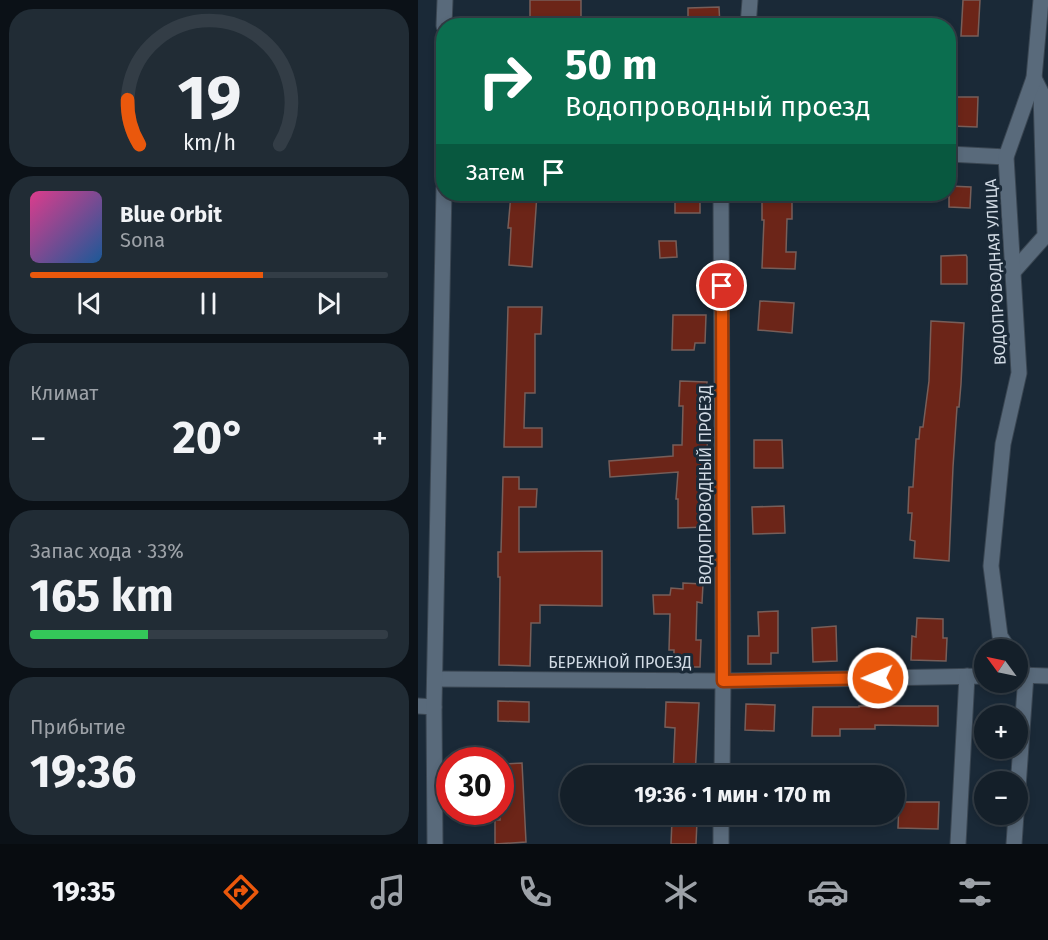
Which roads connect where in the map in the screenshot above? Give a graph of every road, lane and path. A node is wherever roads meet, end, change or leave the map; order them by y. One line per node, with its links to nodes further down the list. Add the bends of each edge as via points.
1 (445, 0): 4 (street)
2 (750, 0): 5 (street)
3 (1040, 0): 6 (street, ВОДОПРОВОДНАЯ УЛИЦА)
4 (444, 18)
5 (749, 18)
6 (1034, 78): 8 (street, ВОДОПРОВОДНАЯ УЛИЦА); 11 (street, via 1041,92 1045,236)
7 (956, 154): 8 (street)
8 (1006, 157): 11 (street, ВОДОПРОВОДНАЯ УЛИЦА)
9 (444, 201): 17 (street)
10 (721, 201): 18 (street, ВОДОПРОВОДНЫЙ ПРОЕЗД)
11 (1013, 272): 12 (street, ВОДОПРОВОДНАЯ УЛИЦА, via 1019,374 1003,444 991,566)
12 (1002, 639)
13 (1028, 672): 16 (street)
14 (967, 676): 15 (street, БЕРЕЖНОЙ ПРОЕЗД); 18 (street, БЕРЕЖНОЙ ПРОЕЗД); 28 (street)
15 (974, 676)
16 (1048, 676)
17 (435, 679): 18 (street, БЕРЕЖНОЙ ПРОЕЗД); 21 (street)
18 (723, 681): 22 (street, ВОДОПРОВОДНЫЙ ПРОЕЗД)
19 (1020, 693): 23 (street)
20 (418, 706): 21 (street)
21 (434, 706): 26 (street)
22 (722, 765)
23 (1018, 771)
24 (721, 825): 27 (street)
25 (1015, 825): 29 (street)
26 (435, 844)
27 (721, 844)
28 (958, 844)
29 (1014, 844)

